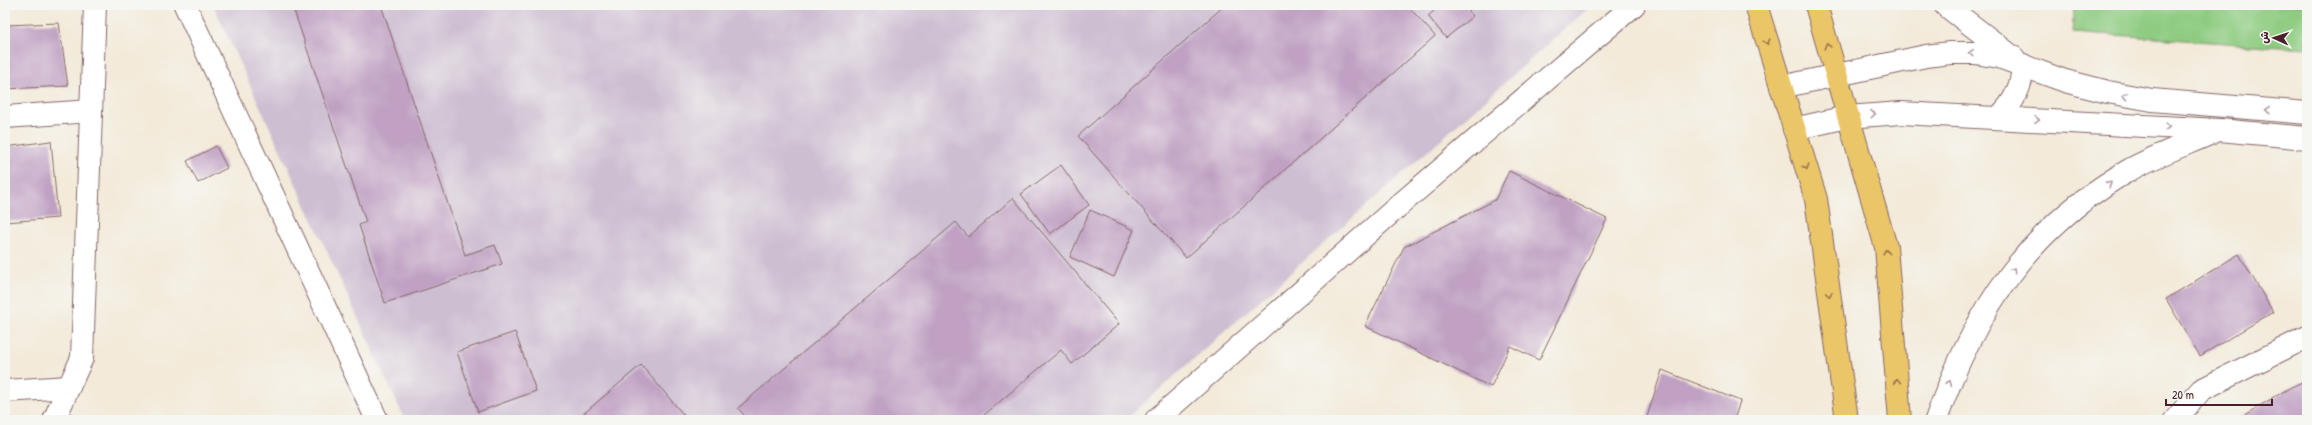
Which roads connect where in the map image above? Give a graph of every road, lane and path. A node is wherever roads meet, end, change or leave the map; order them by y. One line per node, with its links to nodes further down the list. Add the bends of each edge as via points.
1 (96, 5): 10 (street)
2 (185, 5): 22 (street)
3 (1634, 5): 23 (street, via 1402,202)
4 (1756, 5): 9 (main road, one-way to 9)
5 (1816, 5): 8 (main road, one-way to 5)
6 (1944, 5): 7 (street)
7 (2023, 65): 8 (street, one-way to 8, via 1975,53 1950,53); 11 (street, one-way to 7, via 2152,100 2064,81); 14 (street, via 2017,94)
8 (1836, 75): 9 (street); 13 (main road)
9 (1781, 87): 15 (main road)
10 (91, 111): 12 (street); 19 (street, via 82,358)
11 (2307, 113)
12 (5, 117)
13 (1847, 117): 14 (street, one-way to 14, via 1901,113); 15 (street); 25 (main road, one-way to 13, via 1886,248)
14 (1998, 118): 16 (street, one-way to 16)
15 (1794, 129): 24 (main road, one-way to 24, via 1816,199)
16 (2219, 130): 17 (street); 26 (street, one-way to 16, via 1966,344 1990,301 2019,262 2053,226 2091,195 2132,169)
17 (2307, 138)
18 (2307, 337): 27 (street, via 2202,390)
19 (69, 387): 20 (street); 21 (street)
20 (5, 391)
21 (54, 420)
22 (377, 420)
23 (1156, 420)
24 (1847, 420)
25 (1900, 420)
26 (1936, 420)
27 (2175, 420)

